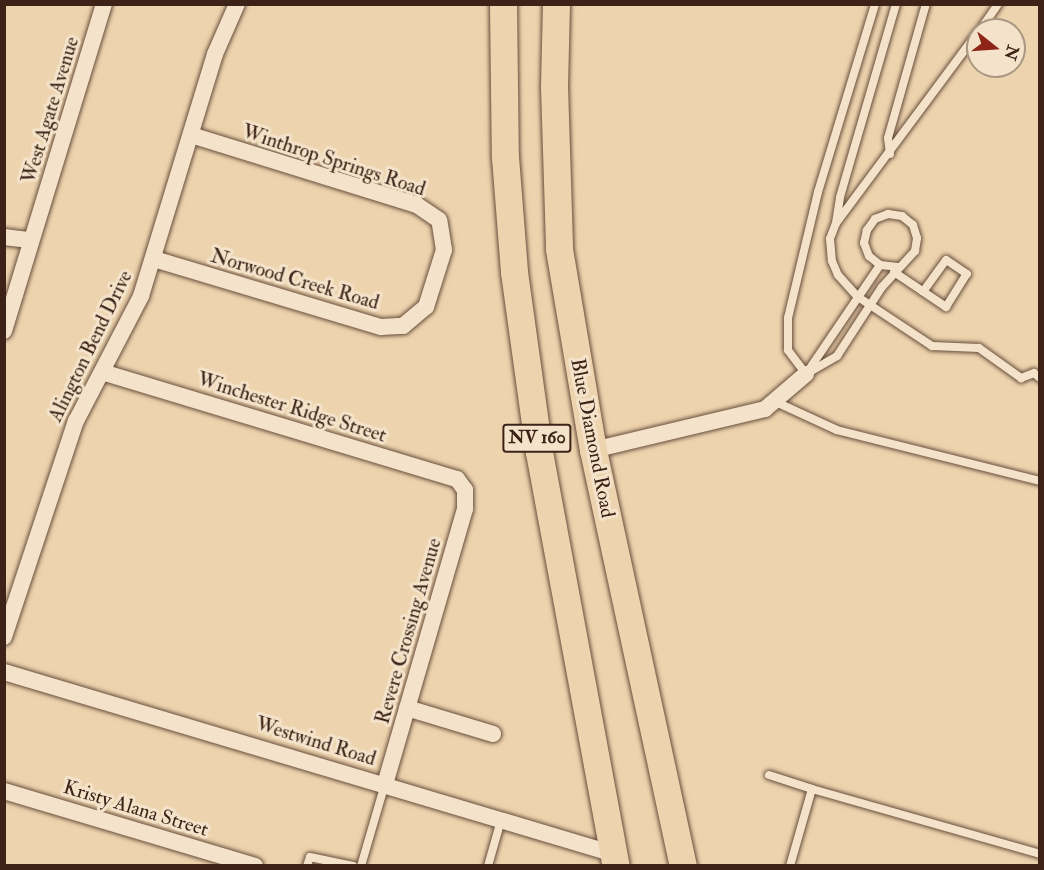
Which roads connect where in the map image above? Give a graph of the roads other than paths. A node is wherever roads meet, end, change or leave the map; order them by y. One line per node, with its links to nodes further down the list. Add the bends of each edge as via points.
1 (104, 4): 15 (street, West Agate Avenue)
2 (237, 4): 11 (street, Alington Bend Drive, via 215,54)
3 (502, 4): 41 (highway, NV 160, via 505,157 514,272 539,452)
4 (556, 4): 28 (highway, Blue Diamond Road / NV 160, via 554,86 559,249)
5 (875, 4): 25 (lane, via 818,192 788,318 788,350)
6 (896, 4): 13 (lane, via 840,197)
7 (926, 4): 12 (lane, via 888,138)
8 (998, 4): 9 (lane)
9 (988, 18)
10 (966, 49): 12 (lane)
11 (191, 135): 16 (street, Alington Bend Drive); 19 (street, Winthrop Springs Road, via 417,205 439,220 444,250)
12 (890, 154): 13 (lane)
13 (836, 223): 21 (lane, via 830,239 832,261 838,275)
14 (4, 237): 15 (street)
15 (30, 240): 23 (street, West Agate Avenue)
16 (154, 260): 19 (street, Norwood Creek Road, via 381,327 403,326 426,307); 24 (street, Alington Bend Drive, via 141,296)
17 (880, 265): 18 (lane); 18 (lane, via 869,256 866,236 875,219 888,214 902,216 913,225 918,238 915,251); 21 (lane)
18 (896, 269): 20 (lane); 22 (lane)
19 (435, 279)
20 (924, 292): 20 (lane, via 946,307 967,274 946,260)
21 (858, 297): 22 (lane); 25 (lane)
22 (871, 305): 25 (lane, via 837,356); 26 (lane, via 932,346 979,348 1021,378 1034,373)
23 (4, 331)
24 (102, 372): 30 (street, Winchester Ridge Street, via 458,478); 31 (street, Alington Bend Drive, via 76,421 54,477)
25 (806, 374): 27 (street)
26 (1040, 378)
27 (776, 402): 28 (street, via 765,409); 29 (lane, via 837,430)
28 (593, 450): 47 (highway, Blue Diamond Road / NV 160)
29 (1040, 481)
30 (465, 490): 33 (street, Revere Crossing Avenue, via 465,509)
31 (4, 637)
32 (4, 672): 36 (street, Westwind Road)
33 (406, 708): 34 (street); 36 (street, Revere Crossing Avenue)
34 (493, 734)
35 (769, 775): 37 (lane)
36 (385, 784): 39 (street, Westwind Road); 45 (lane)
37 (812, 789): 40 (lane); 48 (lane)
38 (4, 791): 42 (street, Kristy Alana Street)
39 (501, 820): 41 (street, Westwind Road); 46 (lane)
40 (1040, 854)
41 (615, 860)
42 (255, 866)
43 (308, 866): 44 (lane, via 310,856)
44 (352, 866)
45 (361, 866)
46 (488, 866)
47 (683, 866)
48 (790, 866)

